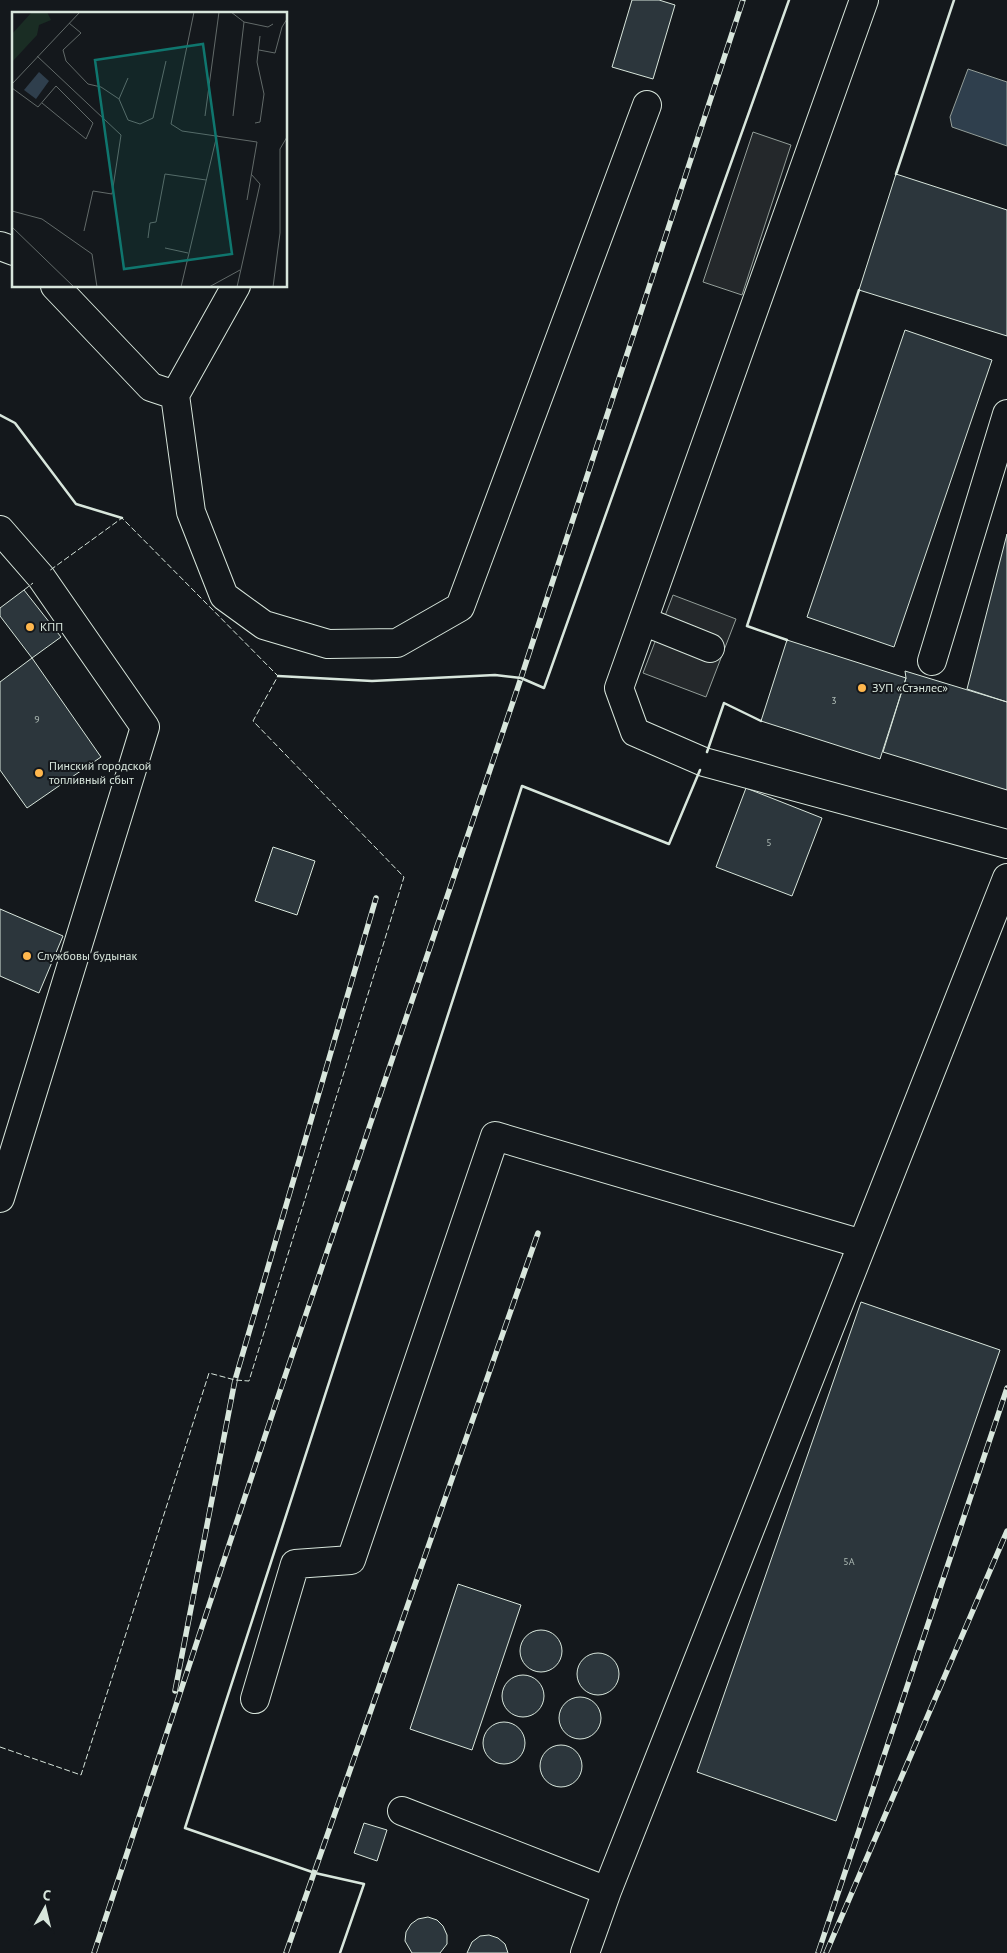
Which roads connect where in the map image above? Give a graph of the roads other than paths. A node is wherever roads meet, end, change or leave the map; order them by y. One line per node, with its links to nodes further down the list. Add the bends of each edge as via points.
1 (864, 0): 10 (lane)
2 (647, 105): 7 (lane, via 460,607 397,642 328,644 264,625 224,596 191,512)
3 (0, 246): 4 (lane)
4 (12, 250)
5 (57, 288): 7 (lane, via 151,387)
6 (235, 288): 7 (lane)
7 (175, 395)
8 (1007, 414): 12 (lane)
9 (0, 530): 15 (lane, via 41,577 145,727)
10 (643, 620): 11 (lane); 13 (lane, via 619,688 635,732 704,762)
11 (710, 648)
12 (932, 661)
13 (1007, 844)
14 (1007, 878): 16 (lane)
15 (0, 1198)
16 (862, 1244): 17 (lane, via 495,1136 351,1560 295,1564); 19 (lane)
17 (254, 1699)
18 (402, 1811): 19 (lane)
19 (607, 1891): 20 (lane)
20 (585, 1953)

